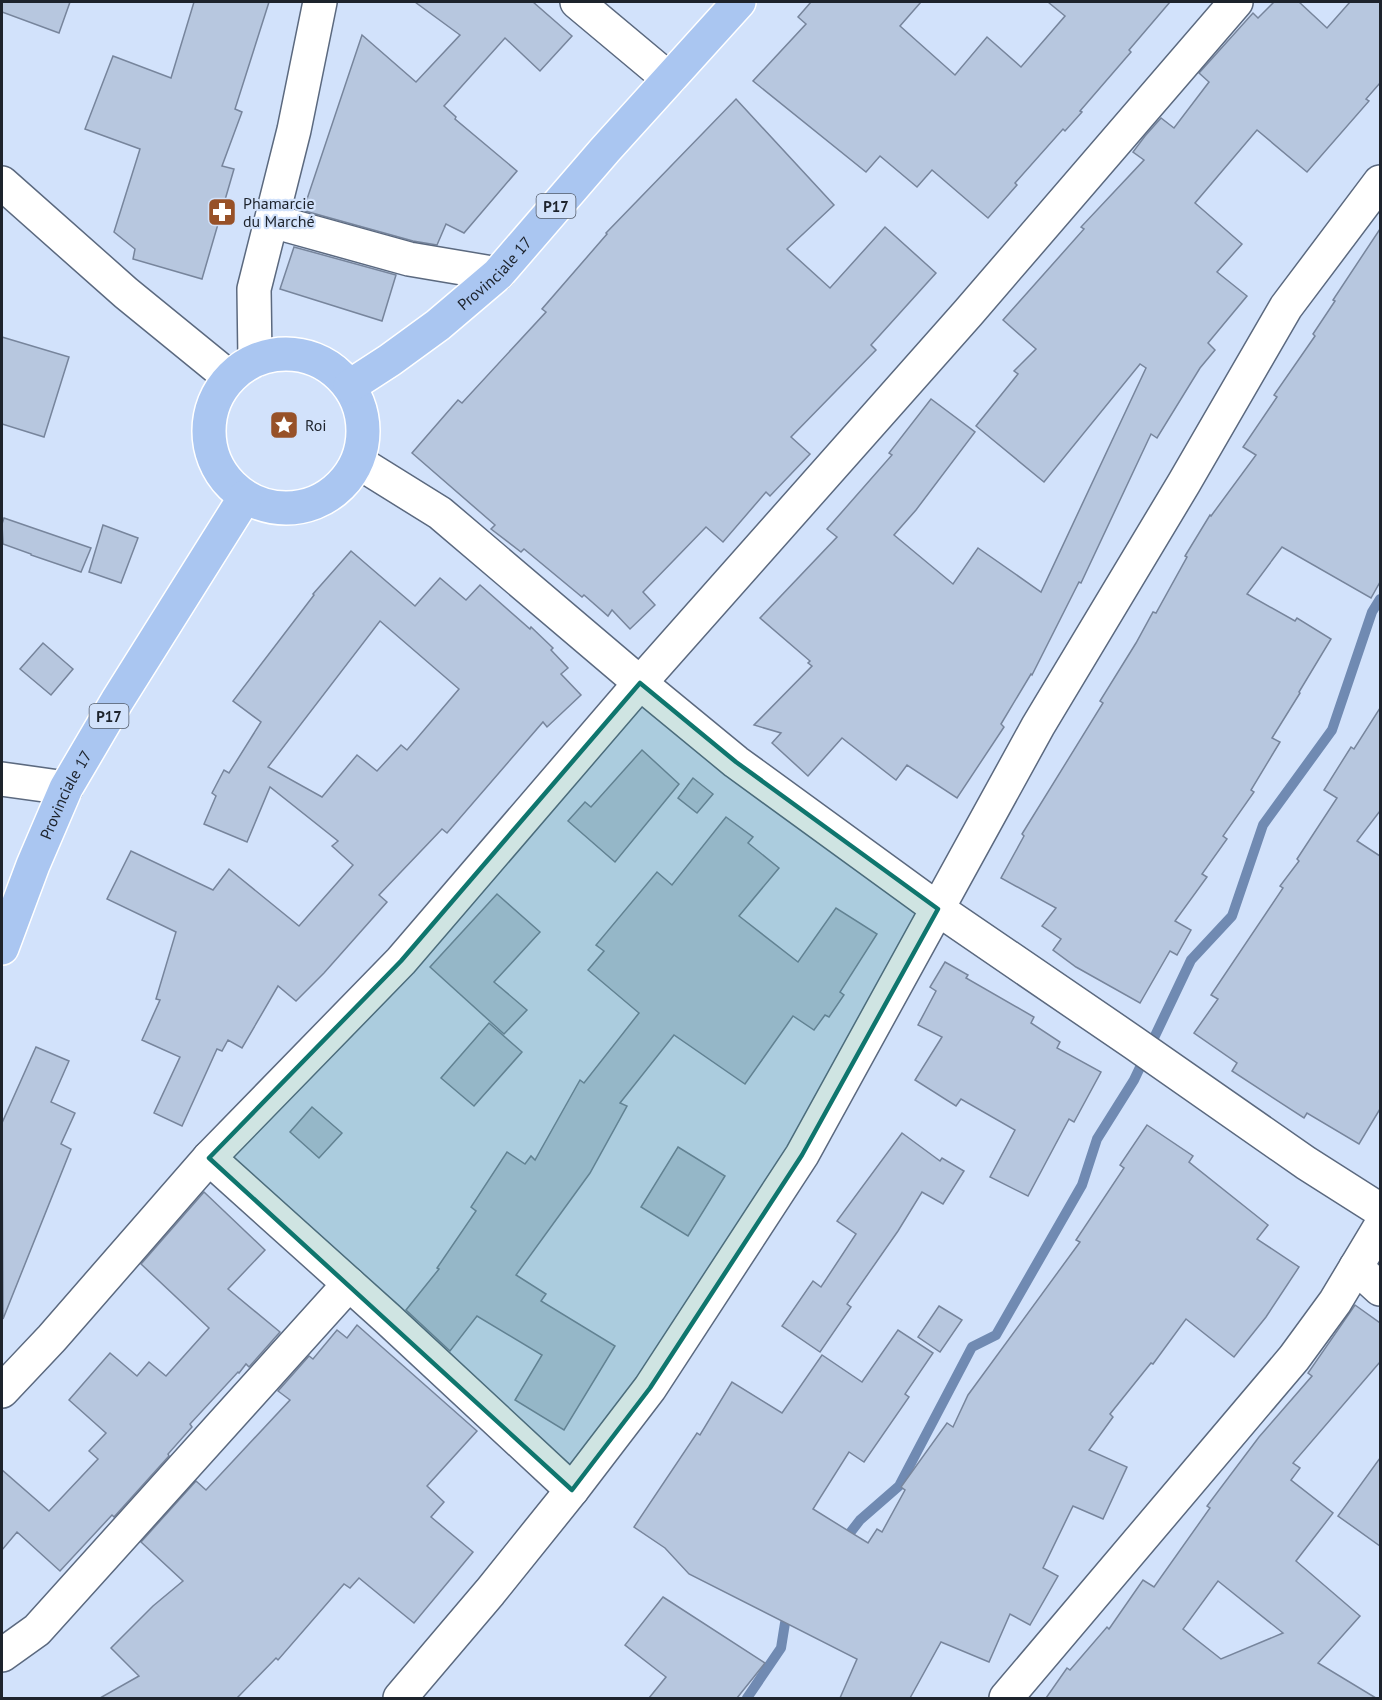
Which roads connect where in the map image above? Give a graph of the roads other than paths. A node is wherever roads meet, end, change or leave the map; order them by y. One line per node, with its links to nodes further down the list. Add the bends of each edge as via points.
1 (320, 2): 8 (street)
2 (577, 2): 5 (street)
3 (739, 2): 5 (main road, Provinciale 17 / P17)
4 (1236, 2): 14 (street, via 968,313)
5 (669, 79): 9 (main road, Provinciale 17 / P17)
6 (1380, 182): 17 (street, via 1286,307 1038,726)
7 (2, 183): 10 (street, via 126,293)
8 (272, 221): 9 (street, via 409,259); 10 (street, via 254,290)
9 (498, 274): 11 (main road, Provinciale 17 / P17, via 419,339)
10 (242, 369): 11 (main road, via 290,353 324,363); 13 (main road, via 211,407 208,441 220,474)
11 (350, 386): 12 (main road, via 364,423)
12 (358, 462): 13 (main road, via 339,489 310,506 276,509); 14 (street, via 440,513)
13 (245, 497): 16 (main road, Provinciale 17 / P17)
14 (640, 683): 17 (street, via 736,762); 19 (street, via 401,961)
15 (2, 779): 16 (street)
16 (66, 788): 18 (main road, Provinciale 17 / P17)
17 (938, 909): 20 (street); 26 (street, via 802,1155 650,1388)
18 (2, 948)
19 (209, 1158): 23 (street); 25 (street)
20 (1380, 1210)
21 (1380, 1227): 22 (street)
22 (1356, 1267): 24 (street); 29 (street, via 1294,1358)
23 (349, 1284): 26 (street); 27 (street, via 37,1630)
24 (1380, 1289)
25 (2, 1391)
26 (572, 1490): 28 (street)
27 (2, 1655)
28 (400, 1698)
29 (1006, 1698)

